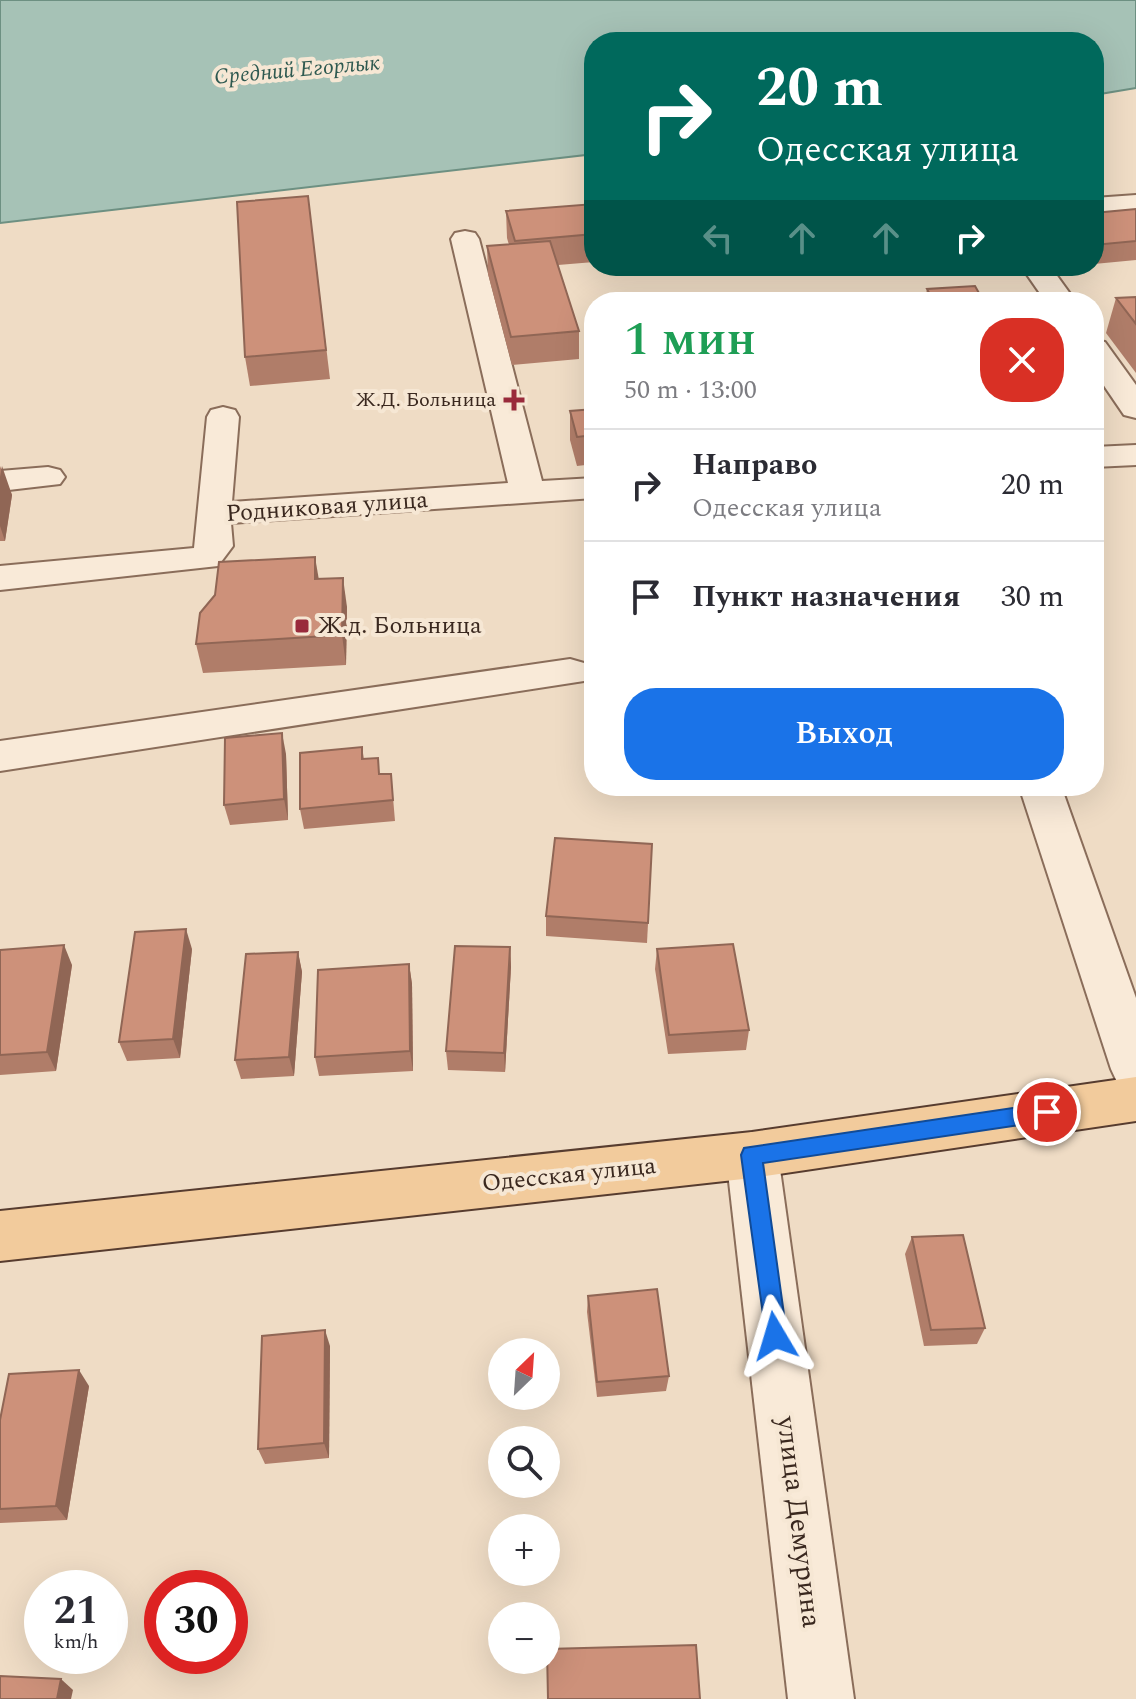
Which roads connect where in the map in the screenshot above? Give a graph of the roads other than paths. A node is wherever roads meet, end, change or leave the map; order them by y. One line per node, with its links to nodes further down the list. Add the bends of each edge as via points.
1 (1136, 203): 2 (street)
2 (1104, 205)
3 (465, 239): 12 (street)
4 (1104, 363): 5 (street)
5 (1136, 408)
6 (223, 417): 13 (street)
7 (1136, 455): 8 (street)
8 (1104, 457)
9 (48, 477): 10 (street)
10 (0, 481)
11 (584, 489): 12 (street, Родниковая улица)
12 (528, 493): 13 (street, Родниковая улица)
13 (213, 514): 14 (street, Родниковая улица, via 215,546 205,558)
14 (0, 578)
15 (570, 672): 16 (street)
16 (0, 756)
17 (1043, 796): 18 (street)
18 (1136, 1069)
19 (1136, 1099): 20 (main road, Одесская улица)
20 (752, 1155): 21 (main road, Одесская улица); 22 (street, улица Демурина)
21 (0, 1236)
22 (821, 1699)

